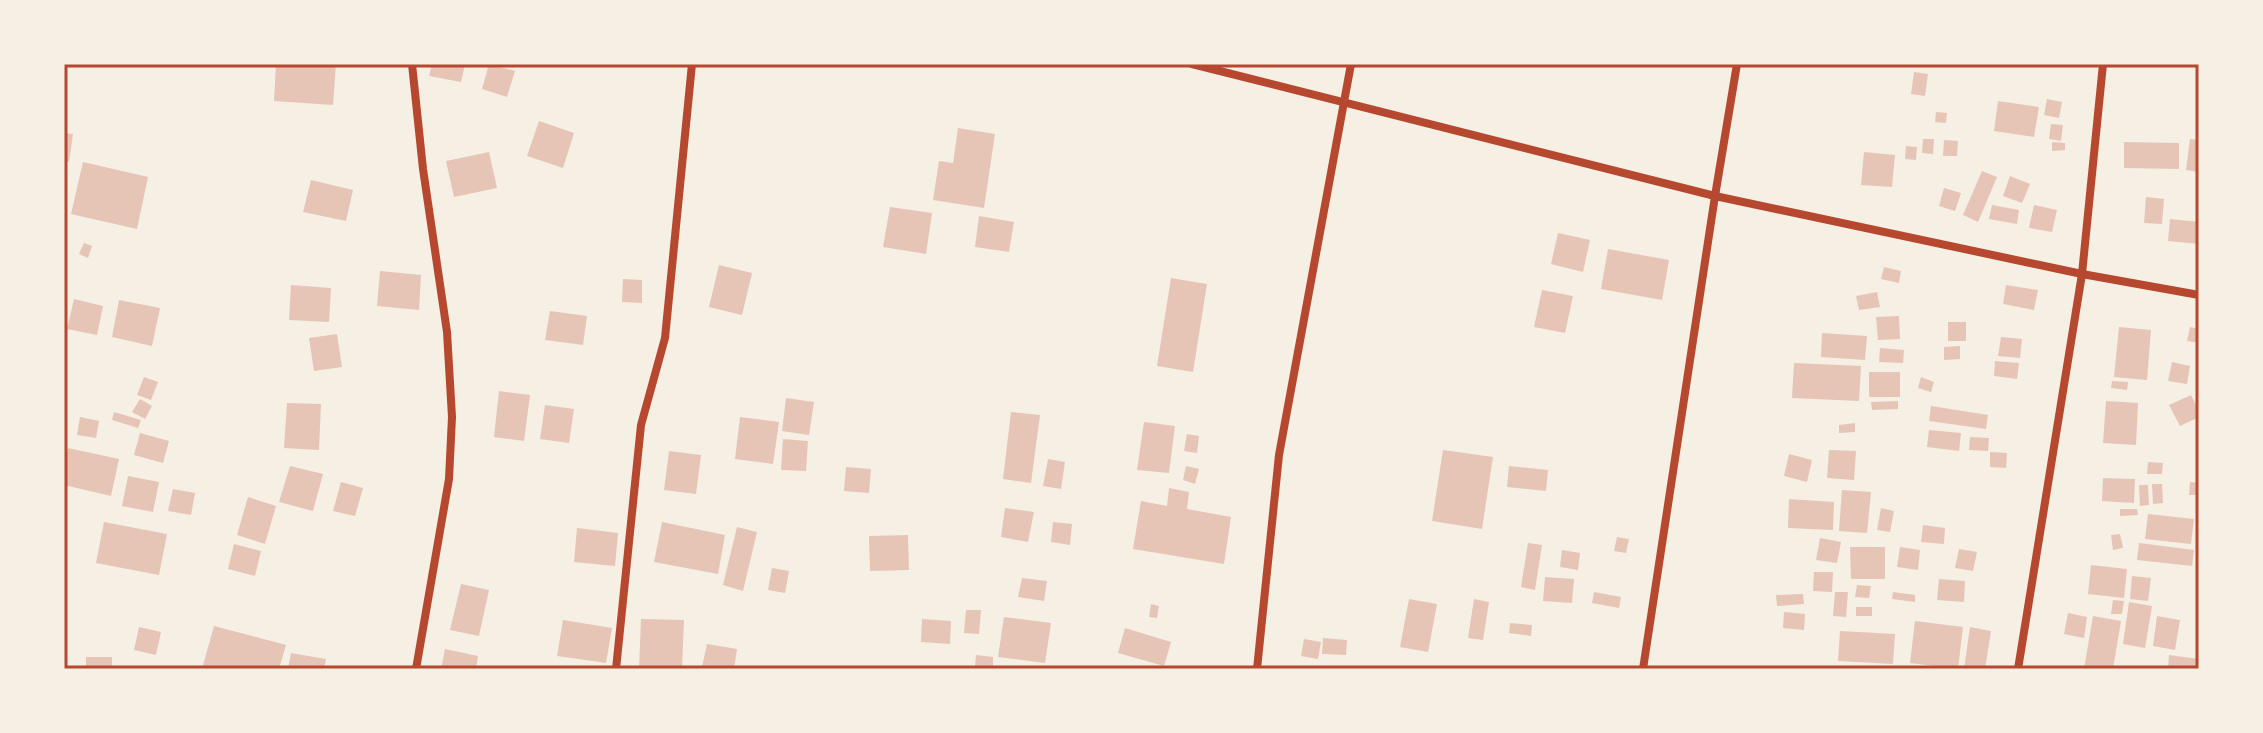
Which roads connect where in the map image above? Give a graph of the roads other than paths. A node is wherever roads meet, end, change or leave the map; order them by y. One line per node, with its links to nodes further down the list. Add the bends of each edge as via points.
1 (412, 64): 11 (street, via 447,332 452,417 449,479)
2 (692, 64): 12 (street, via 665,338 641,425)
3 (1192, 64): 7 (street)
4 (1351, 64): 7 (street)
5 (1737, 64): 8 (street)
6 (2103, 64): 9 (street)
7 (1346, 101): 8 (street); 13 (street, via 1279,455)
8 (1715, 196): 9 (street); 14 (street)
9 (2082, 274): 10 (street); 15 (street)
10 (2199, 295)
11 (416, 669)
12 (616, 669)
13 (1257, 669)
14 (1643, 669)
15 (2018, 669)

